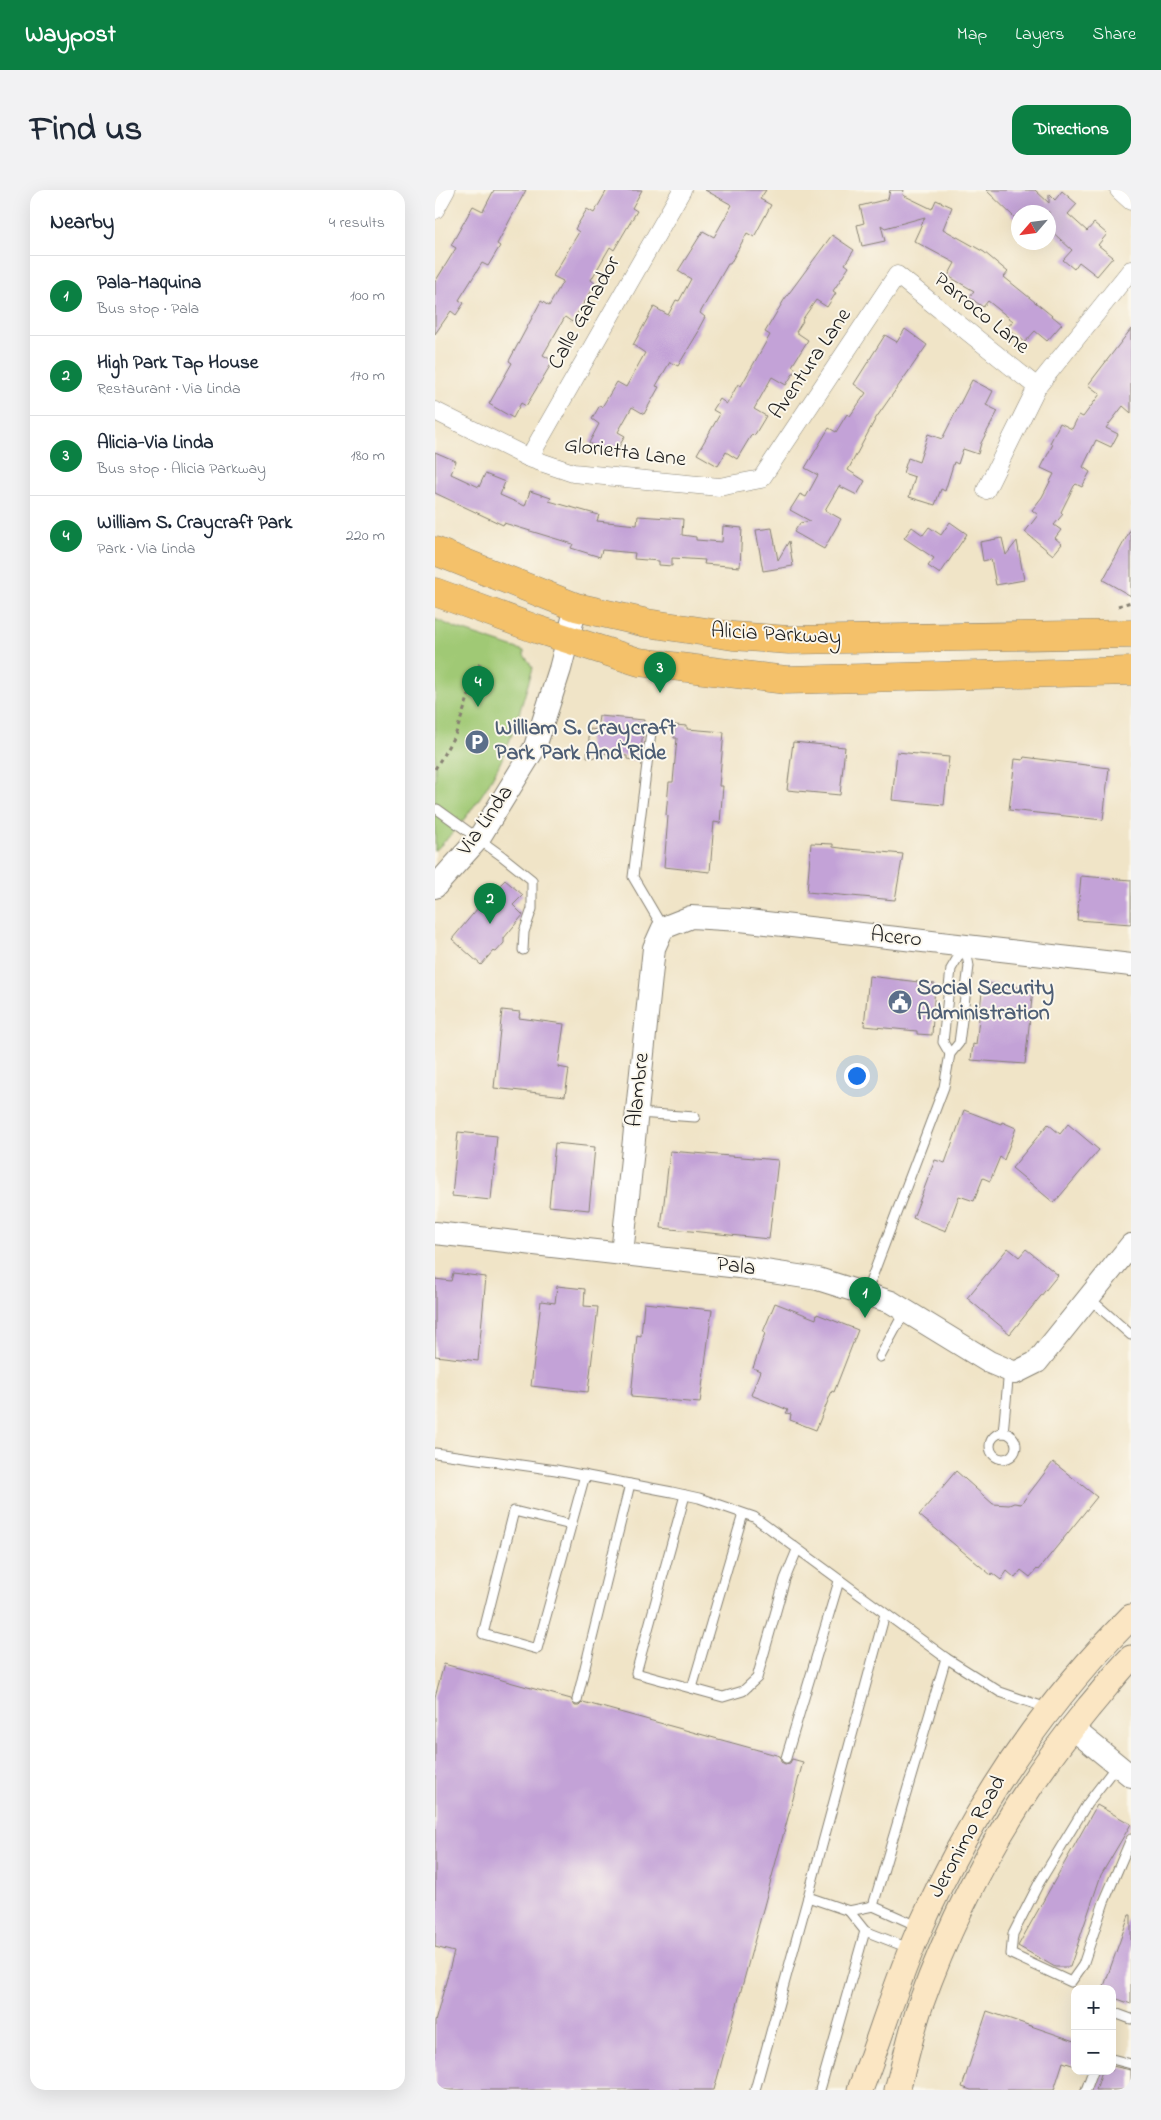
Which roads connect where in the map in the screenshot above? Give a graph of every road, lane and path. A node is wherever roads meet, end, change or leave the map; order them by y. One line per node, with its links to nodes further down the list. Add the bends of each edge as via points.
1 (446, 190): 5 (street)
2 (682, 190): 10 (street, Calle Ganador)
3 (1119, 190): 4 (street)
4 (1131, 201)
5 (435, 210)
6 (1131, 270): 8 (street)
7 (897, 275): 8 (street, Parroco Lane); 11 (street, Aventura Lane)
8 (1037, 387): 12 (street)
9 (435, 411): 10 (street, Glorietta Lane)
10 (529, 458): 11 (street, Glorietta Lane, via 573,473 689,484 719,486)
11 (761, 479)
12 (986, 490)
13 (435, 551): 17 (main road, Alicia Parkway)
14 (435, 592): 19 (main road, Alicia Parkway)
15 (1131, 602): 16 (path)
16 (1118, 606)
17 (576, 607): 18 (main road, Alicia Parkway, via 647,623 733,636 789,640); 19 (street, Via Linda)
18 (1131, 634)
19 (567, 639): 21 (main road, Alicia Parkway, via 639,662 786,680); 25 (street, Via Linda, via 535,747)
20 (479, 663): 23 (path, via 455,734)
21 (1131, 670)
22 (651, 732): 27 (lane, via 633,877)
23 (435, 769)
24 (437, 809): 25 (lane)
25 (479, 838): 26 (street, Via Linda); 29 (lane, via 532,880 533,909 524,932)
26 (435, 887)
27 (663, 928): 28 (street, Acero, via 691,917); 32 (street, Alambre, via 654,948)
28 (965, 945): 30 (street, Acero); 31 (lane, via 969,966 959,1044); 31 (lane, via 951,969 943,1042)
29 (523, 950)
30 (1131, 965)
31 (949, 1054): 37 (lane, via 943,1087)
32 (637, 1113): 33 (lane); 36 (street, Alambre)
33 (695, 1117)
34 (435, 1233): 36 (street, Pala)
35 (1131, 1244): 38 (street)
36 (622, 1254): 37 (street, Pala, via 818,1279)
37 (866, 1293): 39 (street, Pala)
38 (1089, 1297): 40 (lane); 42 (street, via 1037,1362)
39 (905, 1310): 41 (lane); 42 (street, Pala, via 989,1362)
40 (1131, 1336)
41 (880, 1357)
42 (1012, 1371): 43 (lane)
43 (1003, 1434)
44 (435, 1453): 45 (lane)
45 (585, 1475): 46 (lane); 49 (lane)
46 (630, 1484): 47 (lane); 57 (lane)
47 (685, 1495): 48 (lane); 56 (lane, via 636,1673)
48 (743, 1514): 50 (lane, via 754,1518); 56 (lane)
49 (571, 1525): 49 (lane, via 537,1649 483,1634 514,1511)
50 (797, 1550): 51 (lane); 56 (lane, via 785,1579 757,1678 743,1690 723,1697)
51 (839, 1580): 52 (lane); 60 (lane)
52 (885, 1614): 54 (lane); 63 (lane)
53 (1131, 1617): 58 (main road, Jeronimo Road, via 1101,1647)
54 (946, 1658): 58 (lane, via 1000,1692); 64 (lane)
55 (1131, 1658): 59 (main road, Jeronimo Road)
56 (692, 1688)
57 (577, 1700)
58 (1050, 1709): 59 (street); 67 (main road, Jeronimo Road, via 1022,1744 968,1831)
59 (1072, 1728): 61 (street); 76 (main road, Jeronimo Road, via 1045,1763 991,1848 964,1902 919,2008)
60 (786, 1758)
61 (1124, 1771): 62 (lane, via 1087,1804 1039,1883 1013,1934 1011,1954 1071,1982 1083,1965 1104,1902)
62 (1131, 1839)
63 (808, 1896): 65 (lane); 73 (lane)
64 (873, 1906): 65 (lane); 67 (lane)
65 (849, 1911): 66 (lane)
66 (865, 1931): 67 (lane); 74 (lane)
67 (916, 1938): 75 (main road, Jeronimo Road)
68 (1116, 2013): 69 (lane)
69 (1131, 2019)
70 (1116, 2060): 71 (lane)
71 (1131, 2064)
72 (1092, 2075): 77 (lane)
73 (755, 2090)
74 (820, 2090)
75 (860, 2090)
76 (897, 2090)
77 (1086, 2090)

